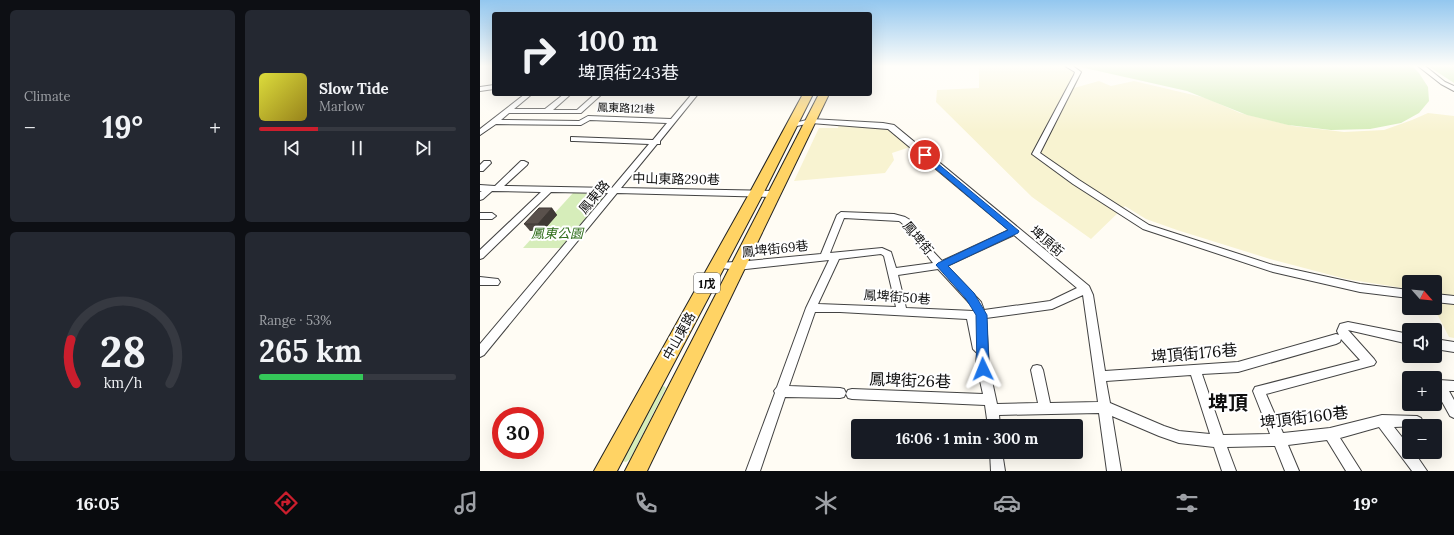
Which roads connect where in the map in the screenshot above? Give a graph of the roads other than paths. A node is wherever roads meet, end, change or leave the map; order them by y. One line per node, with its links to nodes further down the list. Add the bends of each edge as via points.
1 (1070, 88): 39 (street, via 1036,154 1146,227 1273,268 1360,288)
2 (527, 96): 8 (street)
3 (566, 96): 9 (street)
4 (597, 96): 9 (street, via 579,112)
5 (693, 96): 10 (street, 鳳東路)
6 (807, 96): 13 (main road, 中山東路 / 1戊)
7 (823, 96): 11 (main road, 中山東路 / 1戊)
8 (508, 111): 9 (street); 12 (street)
9 (547, 112)
10 (673, 121): 12 (street, 鳳東路121巷, via 588,118 581,123); 16 (street, 鳳東路)
11 (811, 121): 13 (street, 埤頂街); 25 (main road, 中山東路 / 1戊); 29 (street, 埤頂街, via 883,124 891,127)
12 (494, 122): 14 (street)
13 (792, 124): 24 (main road, 中山東路 / 1戊)
14 (480, 133)
15 (574, 139): 16 (street)
16 (657, 142): 23 (street, 鳳東路)
17 (487, 163): 19 (street)
18 (524, 163): 21 (street)
19 (480, 168)
20 (480, 188): 21 (street, 中山東路290巷)
21 (493, 188): 22 (street, 中山東路290巷); 26 (street)
22 (548, 190): 23 (street, 中山東路290巷); 30 (street)
23 (616, 191): 24 (street, 中山東路290巷); 49 (street, 鳳東路)
24 (756, 194): 25 (street, 中山東路290巷); 32 (main road, 中山東路 / 1戊)
25 (775, 194): 34 (main road, 中山東路 / 1戊)
26 (480, 197)
27 (480, 216): 28 (street)
28 (492, 216)
29 (1015, 231): 33 (street); 38 (street, 埤頂街)
30 (480, 256)
31 (830, 256): 33 (street, 鳳埤街, via 841,215 894,217 906,222); 34 (street, 鳳埤街69巷); 35 (street, via 886,252); 42 (street, 鳳埤街)
32 (717, 265): 34 (street, 鳳埤街69巷); 66 (main road, 中山東路 / 1戊)
33 (941, 265): 35 (street); 44 (street, 鳳埤街, via 970,296)
34 (737, 266): 67 (main road, 中山東路 / 1戊)
35 (892, 272): 43 (street)
36 (480, 281): 37 (street)
37 (495, 282)
38 (1085, 289): 44 (street, 鳳埤街50巷, via 1052,305); 52 (street)
39 (1402, 293)
40 (1442, 299): 41 (street)
41 (1454, 300)
42 (811, 308): 43 (street, 鳳埤街50巷); 54 (street, 鳳埤街)
43 (902, 312): 44 (street, 鳳埤街50巷)
44 (976, 315): 55 (street, 鳳埤街)
45 (1402, 338): 63 (street, via 1344,327 1344,335 1370,362 1259,391)
46 (1336, 339): 51 (street, 埤頂街176巷, via 1238,367)
47 (1442, 345): 48 (street)
48 (1454, 347)
49 (480, 352)
50 (1038, 370): 57 (street)
51 (1195, 370): 52 (street, 埤頂街176巷); 64 (street)
52 (1100, 376): 56 (street)
53 (1454, 386): 58 (street, via 1439,385)
54 (780, 391): 55 (street, 鳳埤街26巷); 68 (street, 鳳埤街)
55 (991, 405): 57 (street, 鳳埤街26巷); 59 (street, 鳳埤街)
56 (1105, 407): 57 (street, 鳳埤街26巷); 64 (street, 埤頂街160巷, via 1179,437); 70 (street)
57 (1045, 408)
58 (1454, 412)
59 (993, 419)
60 (1382, 421): 61 (street, 埤頂街160巷); 62 (street, 埤頂街160巷); 74 (street)
61 (1402, 422)
62 (1330, 434): 63 (street, 埤頂街160巷); 73 (street)
63 (1279, 440): 64 (street, 埤頂街160巷); 72 (street)
64 (1220, 441): 71 (street)
65 (997, 459): 69 (street)
66 (605, 471)
67 (636, 471)
68 (753, 471)
69 (998, 471)
70 (1114, 471)
71 (1229, 471)
72 (1292, 471)
73 (1354, 471)
74 (1420, 471)

